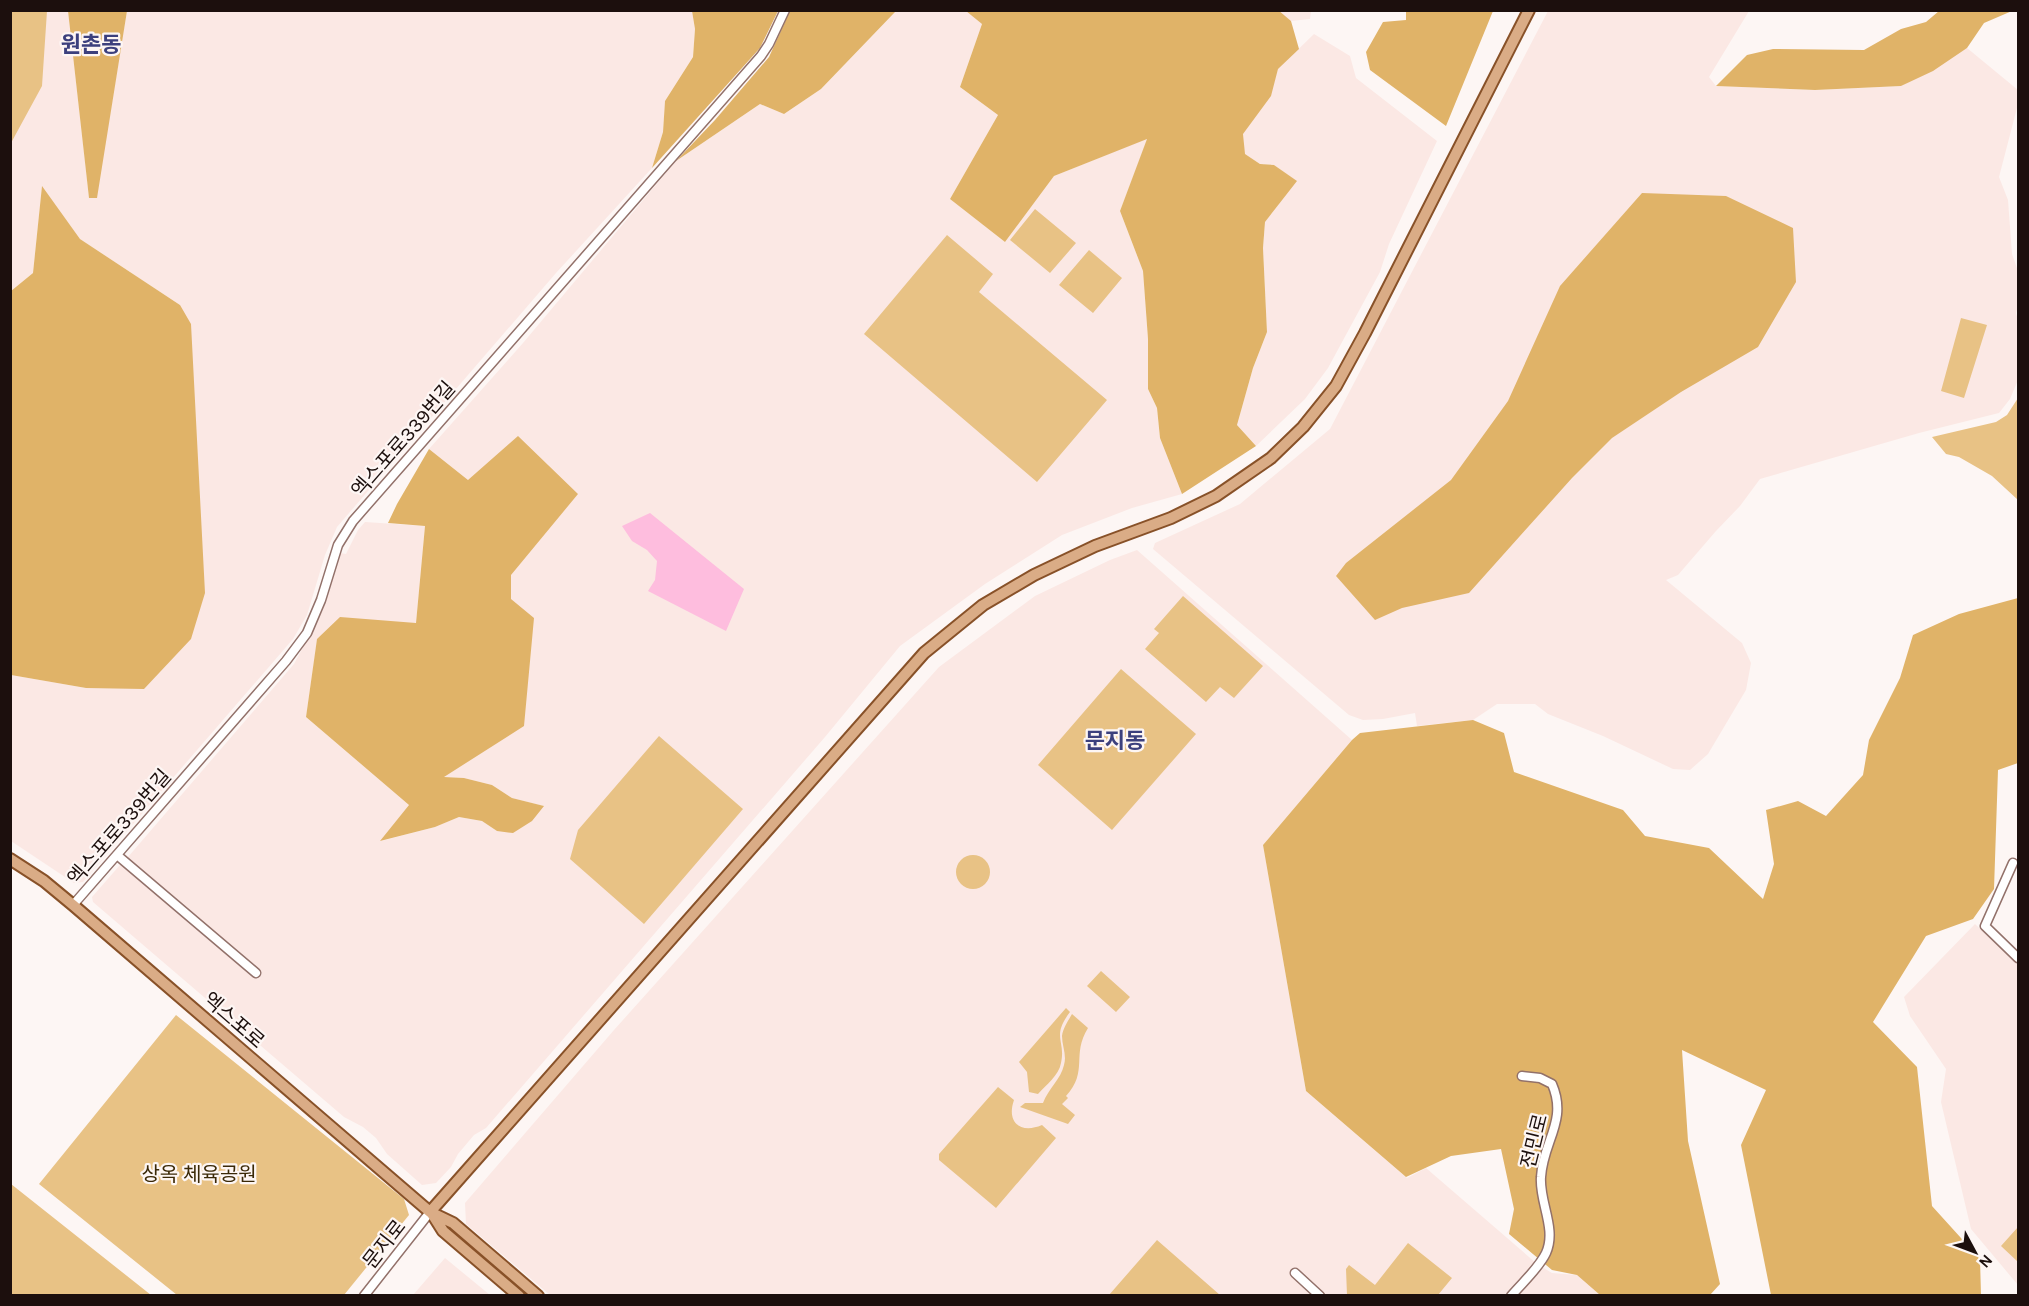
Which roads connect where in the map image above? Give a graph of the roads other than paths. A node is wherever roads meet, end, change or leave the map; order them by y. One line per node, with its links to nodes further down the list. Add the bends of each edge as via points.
1 (784, 10): 3 (street, 엑스포로339번길, via 761,56 353,521 338,545 307,633)
2 (1529, 10): 10 (main road, via 1365,333 1336,386 1304,427 1271,458 1216,496 1034,575 983,605 924,653)
3 (117, 855): 6 (street, 엑스포로339번길); 8 (street)
4 (10, 859): 6 (main road, 엑스포로)
5 (2013, 863): 7 (street, via 1985,927)
6 (73, 905): 10 (main road, 엑스포로)
7 (2019, 958)
8 (256, 973)
9 (1522, 1076): 16 (street, 전민로, via 1552,1084 1559,1107 1540,1176 1550,1238 1546,1252)
10 (430, 1212): 12 (street, 문지로); 13 (main road, 엑스포로, via 443,1231); 14 (main road, 엑스포로, via 453,1223)
11 (1294, 1273): 15 (street)
12 (364, 1296)
13 (519, 1296)
14 (538, 1296)
15 (1320, 1296)
16 (1511, 1296)

